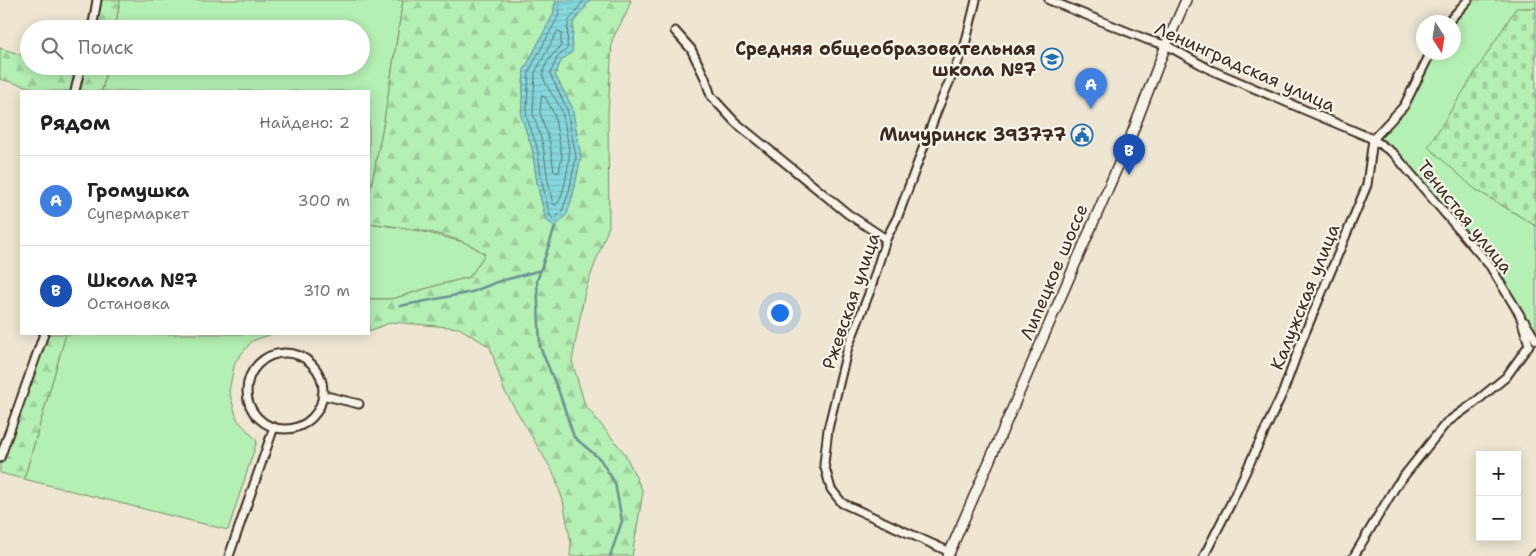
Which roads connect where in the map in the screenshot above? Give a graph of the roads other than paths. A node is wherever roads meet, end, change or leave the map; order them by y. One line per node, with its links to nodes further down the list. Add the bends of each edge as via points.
1 (97, 0): 7 (street)
2 (976, 0): 14 (street, Ржевская улица, via 965,45)
3 (1048, 0): 9 (street, Ленинградская улица)
4 (1186, 0): 9 (street, Липецкое шоссе)
5 (1468, 0): 6 (street)
6 (1454, 15)
7 (94, 20)
8 (675, 31): 14 (street, via 691,49 710,96 735,122 848,214)
9 (1166, 46): 13 (street, Ленинградская улица, via 1211,70); 22 (street, Липецкое шоссе, via 1131,136)
10 (1427, 60): 13 (street, via 1404,106)
11 (79, 75): 12 (street)
12 (75, 90)
13 (1373, 139): 15 (street, Тенистая улица, via 1394,154 1490,266); 24 (street, Калужская улица, via 1367,185 1283,392)
14 (886, 239): 22 (street, Ржевская улица, via 848,347 828,430 824,464 831,490 842,503)
15 (1520, 315): 17 (street); 25 (street, Тенистая улица, via 1529,345 1506,377 1446,423 1396,486)
16 (44, 335): 21 (street)
17 (1536, 340)
18 (322, 395): 19 (street); 20 (street, via 318,408 305,422 287,428); 20 (street, via 318,374 303,358 276,354 263,360 250,376 249,404 256,416)
19 (359, 404)
20 (274, 427): 23 (street)
21 (0, 458)
22 (949, 554)
23 (229, 556)
24 (1204, 556)
25 (1354, 556)

